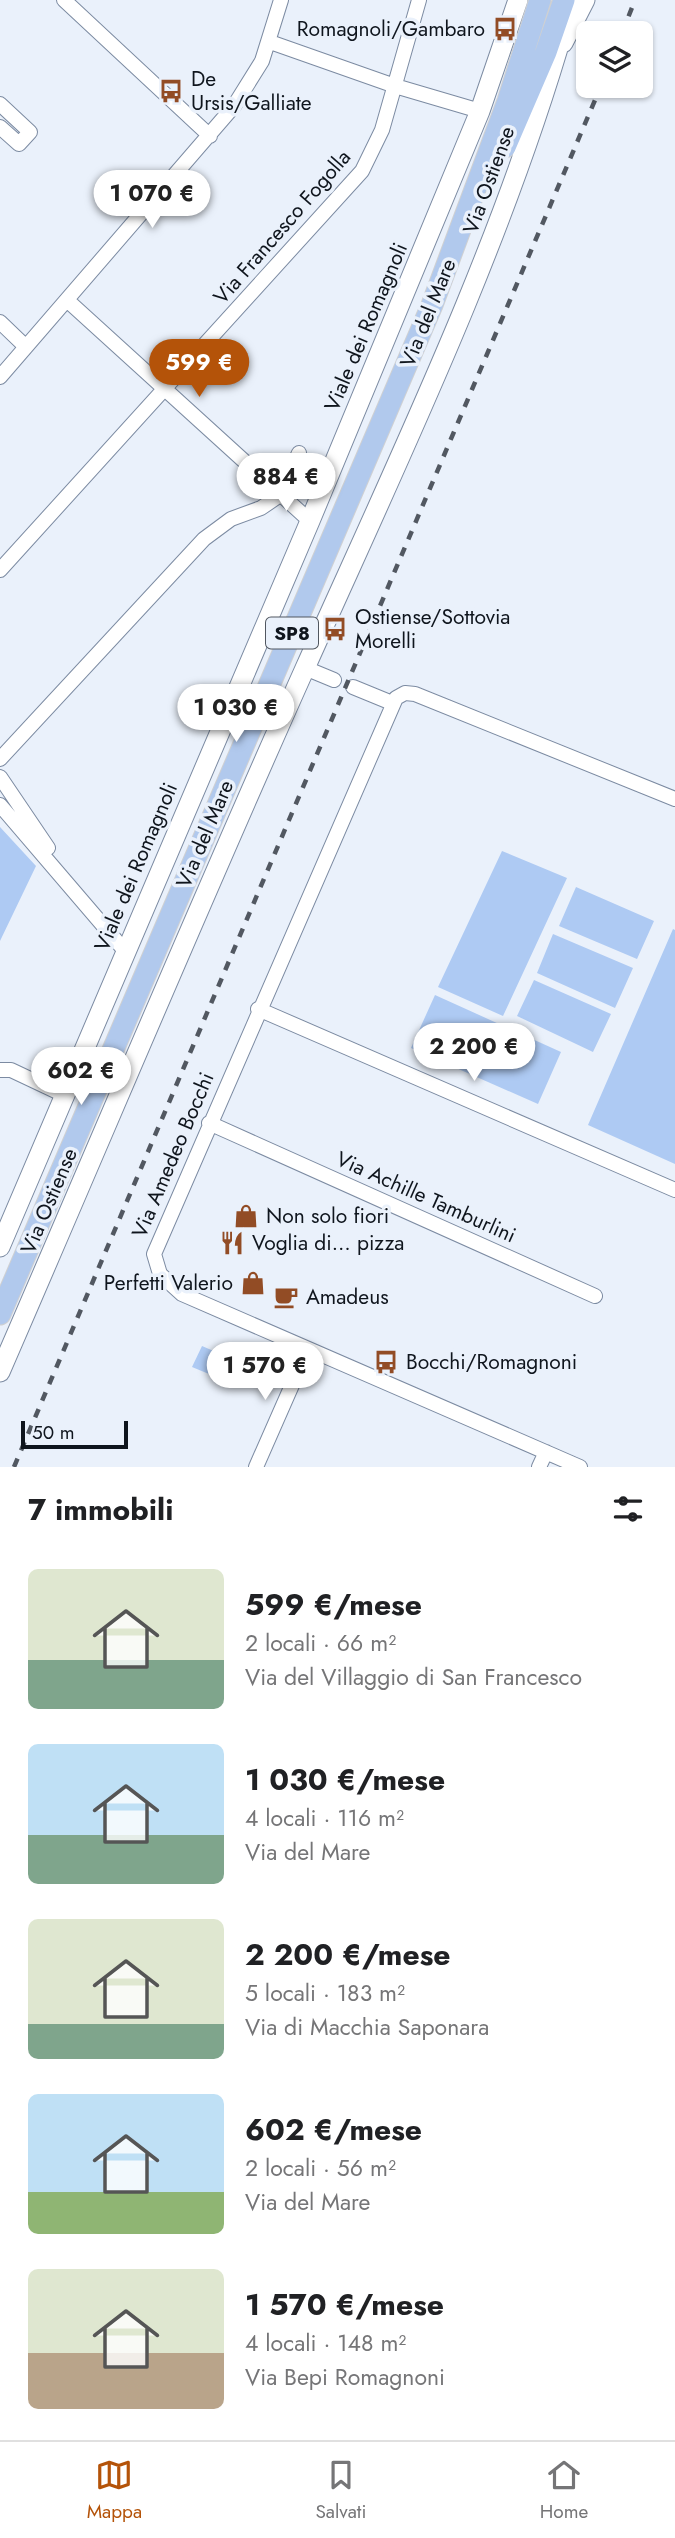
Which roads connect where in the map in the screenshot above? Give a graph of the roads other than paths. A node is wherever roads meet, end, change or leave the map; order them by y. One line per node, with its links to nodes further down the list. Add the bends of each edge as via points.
1 (64, 0): 15 (street)
2 (281, 0): 9 (street)
3 (419, 0): 11 (street, Via Francesco Fogolla)
4 (519, 0): 13 (main road, Viale dei Romagnoli)
5 (540, 0): 17 (main road, Via del Mare / SP8, via 508,101)
6 (564, 0): 17 (main road, via 533,86)
7 (572, 0): 10 (main road, Via Ostiense)
8 (585, 0): 10 (main road)
9 (270, 42): 11 (street); 15 (street, via 248,86)
10 (556, 56): 26 (main road, Via Ostiense, via 494,233 428,398)
11 (395, 86): 13 (street); 21 (street, Via Francesco Fogolla, via 380,136 362,171)
12 (0, 104): 14 (street, via 30,132 19,144)
13 (480, 111): 24 (main road, Viale dei Romagnoli)
14 (0, 127)
15 (211, 136): 16 (street)
16 (68, 300): 19 (street); 21 (street)
17 (432, 305): 43 (main road, Via del Mare / SP8)
18 (0, 322): 19 (street)
19 (26, 347): 20 (street)
20 (0, 377)
21 (164, 391): 23 (street); 25 (street, Via Francesco Fogolla)
22 (299, 453): 23 (street)
23 (280, 495): 24 (street); 30 (street, via 222,525 204,540)
24 (310, 521): 35 (main road, Viale dei Romagnoli)
25 (0, 570)
26 (305, 668): 27 (street); 45 (main road, Via Ostiense)
27 (334, 680)
28 (353, 687): 29 (street)
29 (391, 704): 32 (street, via 401,694 415,694); 36 (street, Via Amedeo Bocchi)
30 (0, 760)
31 (0, 777): 34 (street)
32 (675, 799)
33 (0, 805): 34 (street)
34 (80, 895): 35 (street)
35 (125, 951): 38 (main road, Viale dei Romagnoli)
36 (258, 1009): 39 (street, Via Amedeo Bocchi); 40 (street)
37 (0, 1070): 38 (street, via 11,1069)
38 (64, 1095): 41 (main road, Viale dei Romagnoli)
39 (209, 1123): 42 (street, Via Achille Tamburlini); 44 (street, Via Amedeo Bocchi, via 157,1243 156,1268 181,1294)
40 (675, 1190)
41 (0, 1247)
42 (595, 1296)
43 (0, 1314)
44 (307, 1351): 46 (street, Via Amedeo Bocchi); 47 (street)
45 (0, 1372)
46 (545, 1452): 48 (street); 49 (street, Via Amedeo Bocchi)
47 (256, 1467)
48 (539, 1467)
49 (580, 1467)

